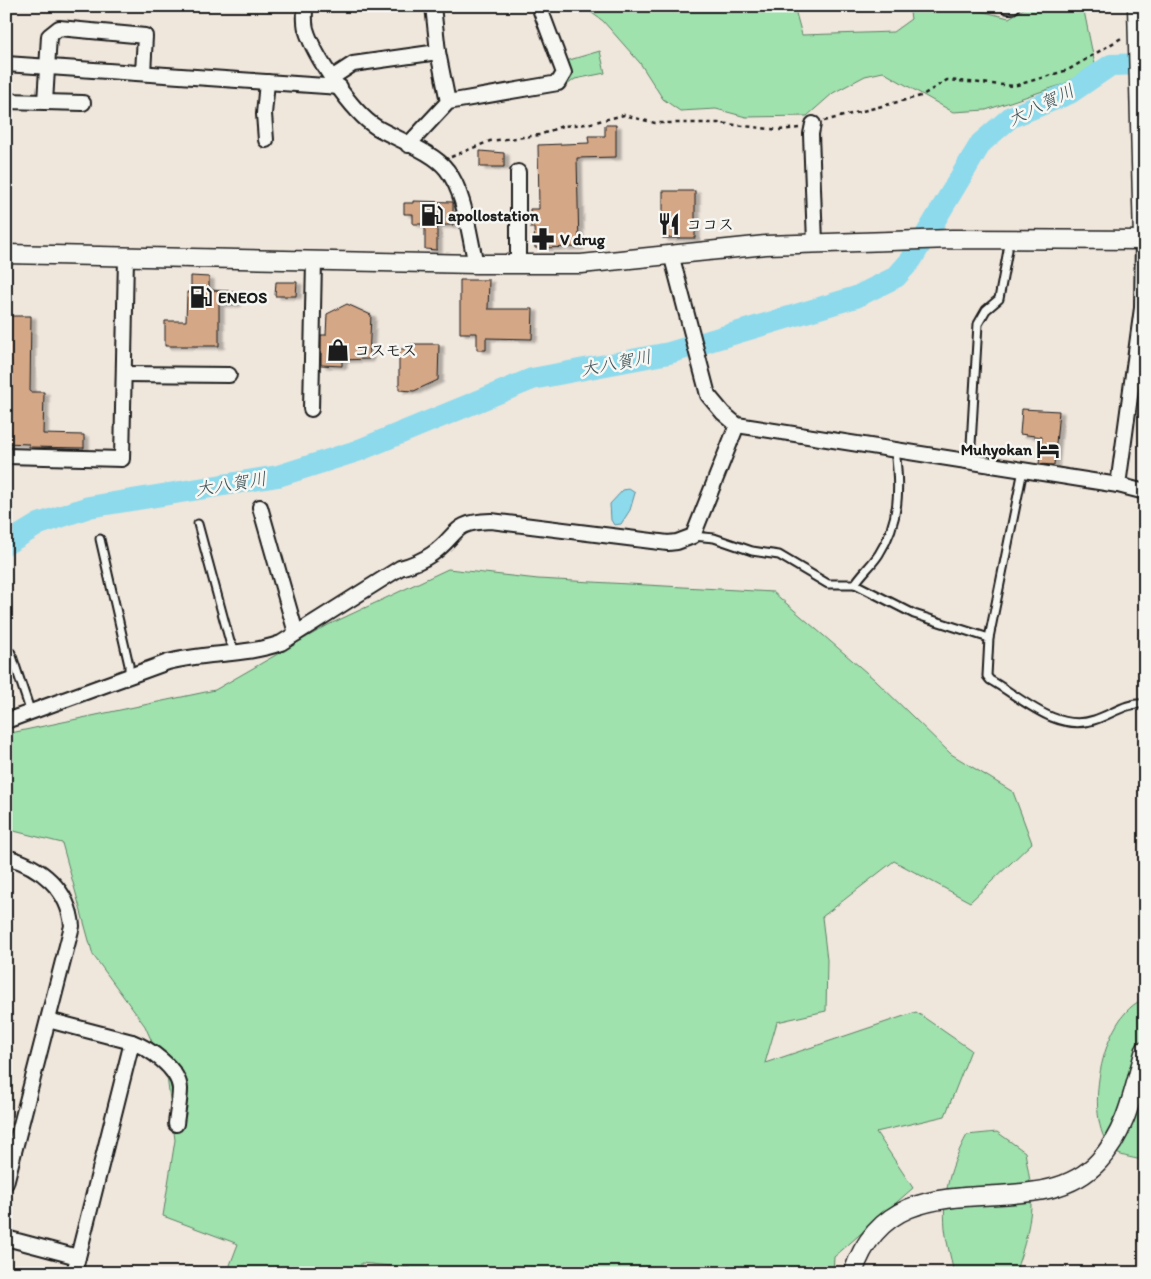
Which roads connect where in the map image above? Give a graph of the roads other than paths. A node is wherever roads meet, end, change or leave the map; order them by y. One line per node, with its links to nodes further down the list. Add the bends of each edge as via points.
1 (305, 6): 10 (street, via 308,35)
2 (433, 6): 5 (street)
3 (539, 6): 13 (street, via 564,73 558,83)
4 (1137, 6): 19 (street)
5 (438, 52): 10 (street, via 353,64); 13 (street)
6 (6, 64): 7 (street)
7 (48, 67): 8 (street); 8 (street, via 49,36 59,28 145,36); 12 (street)
8 (143, 73): 9 (street)
9 (267, 82): 10 (street); 16 (street)
10 (337, 82): 17 (street, via 363,117)
11 (6, 101): 12 (street)
12 (45, 102): 14 (street)
13 (448, 102): 17 (street)
14 (83, 103)
15 (813, 124): 20 (street)
16 (266, 140)
17 (408, 145): 26 (street, via 442,164 457,187)
18 (518, 172): 27 (street)
19 (1144, 240): 20 (street, via 952,239); 36 (street, via 1142,308)
20 (816, 243): 23 (street)
21 (1008, 250): 34 (lane, via 999,299 986,310 978,324)
22 (6, 254): 24 (street)
23 (670, 254): 27 (street, via 581,264); 31 (street, via 708,395 722,414)
24 (126, 257): 25 (street); 28 (street)
25 (314, 261): 26 (street); 30 (street)
26 (476, 264): 27 (street)
27 (518, 264)
28 (124, 374): 29 (street); 33 (street, via 122,459)
29 (229, 375)
30 (311, 409)
31 (737, 425): 32 (street); 40 (street)
32 (895, 450): 34 (street); 42 (lane, via 898,512 880,553)
33 (6, 456)
34 (970, 462): 35 (street)
35 (1023, 470): 36 (street); 44 (lane)
36 (1118, 485): 37 (street)
37 (1145, 492)
38 (260, 507): 43 (street)
39 (198, 524): 45 (lane, via 230,642)
40 (692, 536): 42 (lane, via 714,538 779,555 828,584); 43 (street, via 668,542 474,521 456,529 426,558 393,572)
41 (100, 539): 47 (lane)
42 (855, 584): 44 (lane, via 914,614)
43 (296, 633): 45 (street, via 266,648)
44 (989, 638): 48 (lane, via 986,669 990,680 1054,719 1083,723 1128,706)
45 (237, 652): 47 (street, via 185,658)
46 (11, 653): 49 (lane)
47 (129, 676): 49 (street)
48 (1145, 704)
49 (31, 713): 50 (street)
50 (6, 721)
51 (6, 858): 52 (street, via 30,866 51,881 62,894 71,916 70,937)
52 (48, 1020): 53 (street); 56 (street)
53 (132, 1042): 55 (street, via 154,1053 170,1069 180,1087); 58 (street)
54 (1145, 1050): 60 (street, via 1121,1129 1104,1156 1082,1177 1061,1187 934,1200 904,1211 872,1237)
55 (176, 1124)
56 (6, 1183)
57 (6, 1238): 58 (street)
58 (78, 1256): 59 (street)
59 (74, 1273)
60 (853, 1273)

